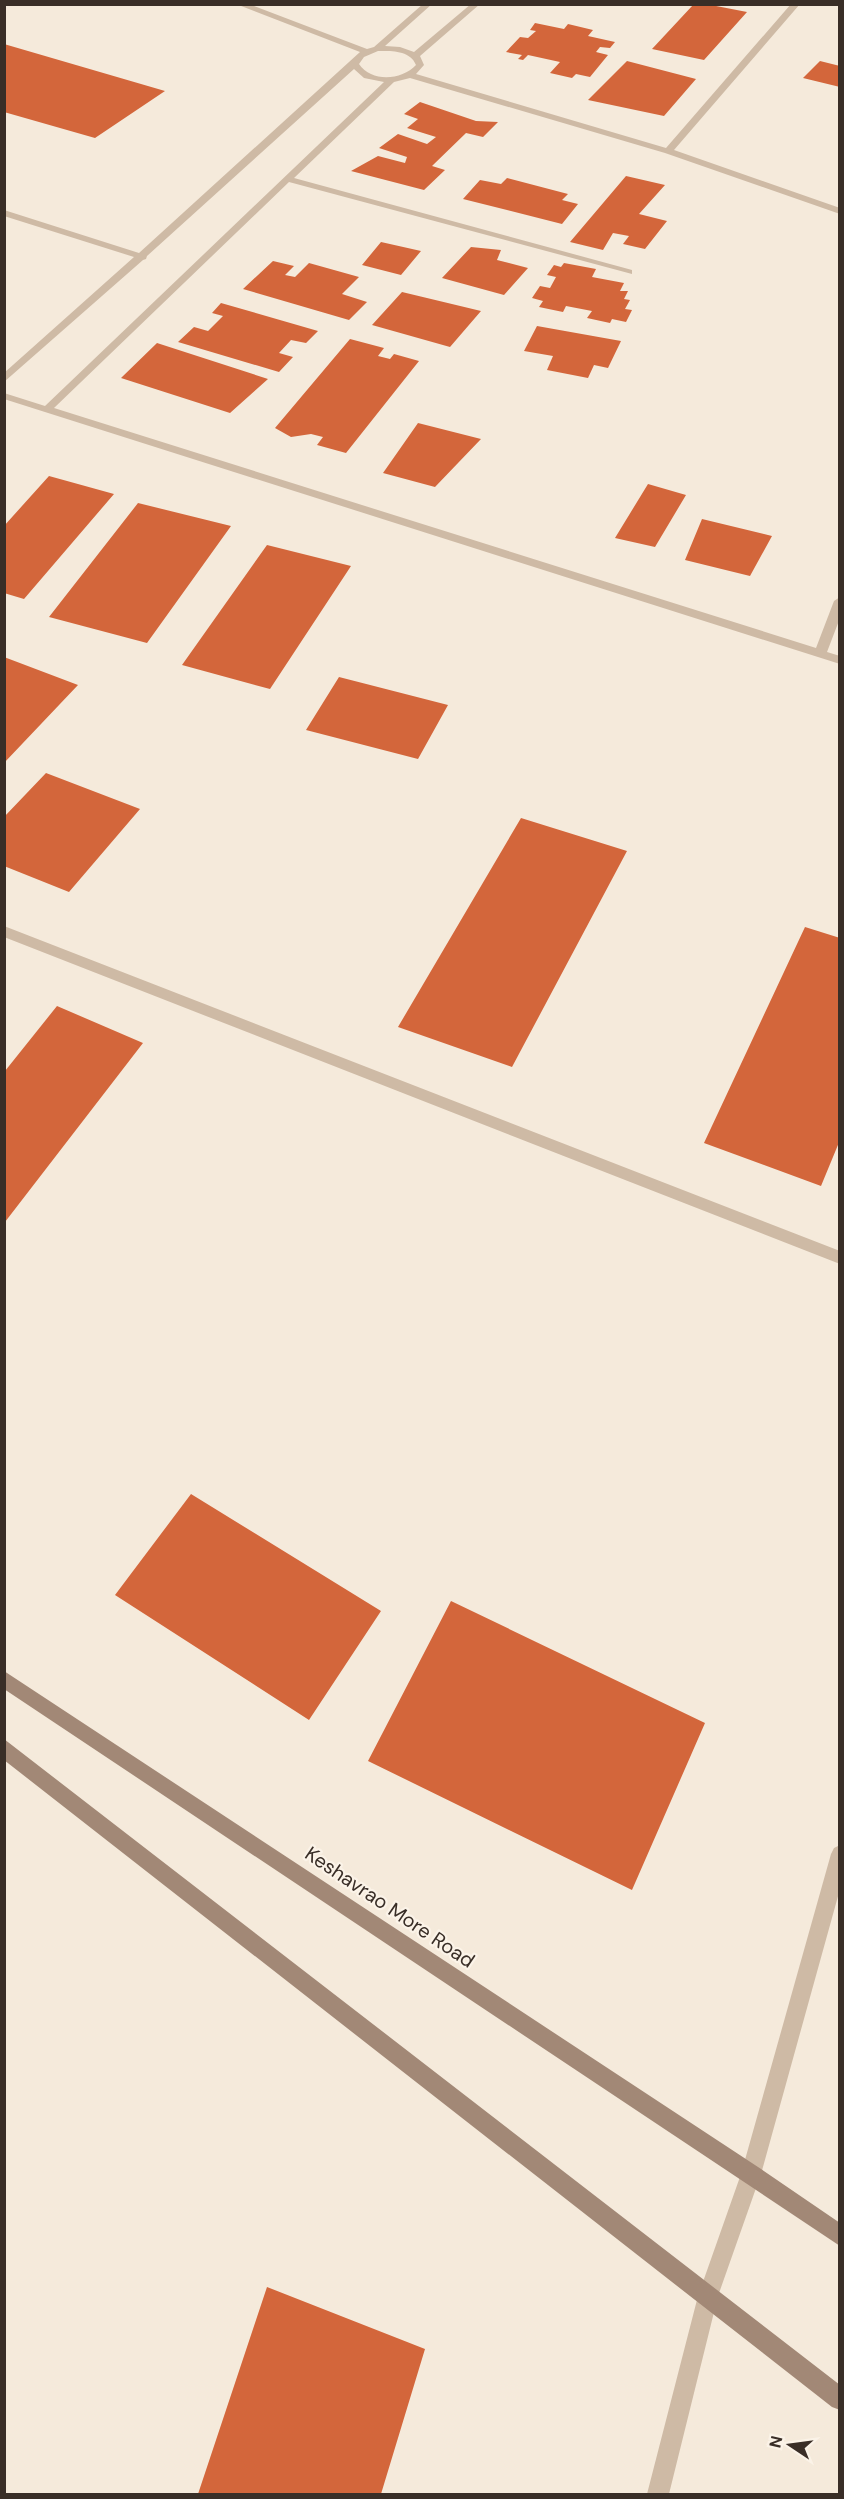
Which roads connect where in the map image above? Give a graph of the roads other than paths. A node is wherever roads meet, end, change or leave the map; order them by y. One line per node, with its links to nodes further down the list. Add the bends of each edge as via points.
1 (240, 4): 6 (street)
2 (428, 4): 5 (street)
3 (476, 4): 7 (street)
4 (796, 4): 11 (street)
5 (376, 49): 6 (street); 7 (street, via 398,49)
6 (367, 52): 8 (street)
7 (415, 56): 9 (street, via 420,65)
8 (355, 64): 10 (street, via 369,77); 15 (street)
9 (411, 75): 10 (street); 11 (street)
10 (392, 79): 12 (street)
11 (668, 151): 13 (street)
12 (288, 179): 16 (street); 19 (street)
13 (840, 211)
14 (4, 213): 15 (street)
15 (143, 257): 17 (street)
16 (629, 272)
17 (4, 379)
18 (4, 396): 19 (street)
19 (47, 409): 21 (street)
20 (840, 601): 21 (street)
21 (820, 654): 22 (street)
22 (840, 660)
23 (4, 931): 24 (street)
24 (840, 1258)
25 (4, 1679): 28 (street, Keshavrao More Road)
26 (4, 1749): 30 (street)
27 (840, 1854): 28 (street)
28 (751, 2174): 29 (street, Keshavrao More Road); 30 (street)
29 (840, 2236)
30 (708, 2296): 31 (street); 32 (street)
31 (840, 2399)
32 (658, 2494)

